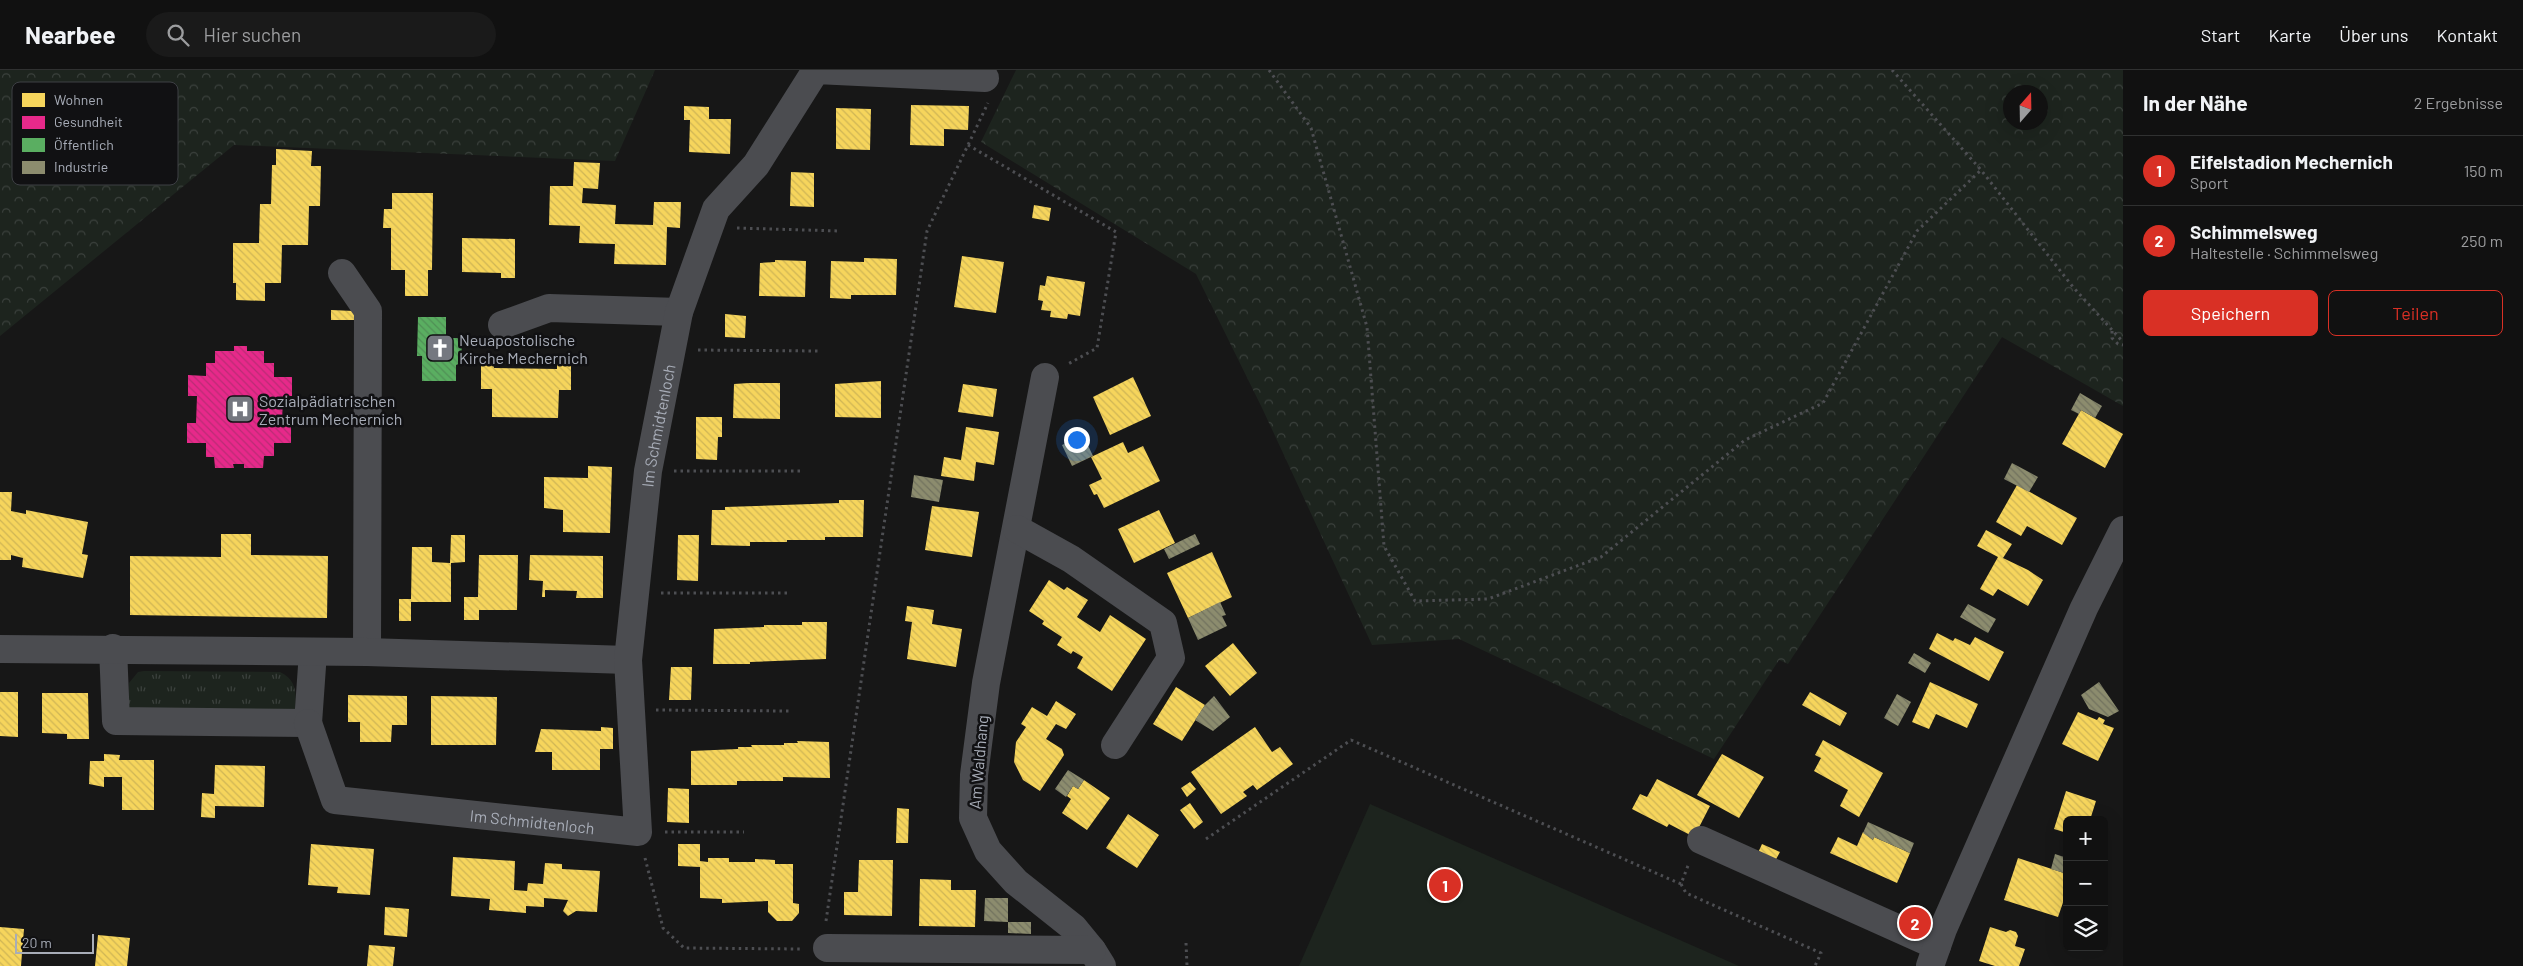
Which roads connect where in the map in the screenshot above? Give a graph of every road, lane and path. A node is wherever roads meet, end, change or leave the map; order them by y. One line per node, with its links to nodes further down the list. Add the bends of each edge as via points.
1 (1269, 70): 5 (path, via 1311,128 1367,327 1384,546 1415,601 1488,599 1601,557 1745,440 1823,403 1917,231)
2 (1892, 70): 5 (path)
3 (988, 87): 4 (path); 6 (street, Im Schmidtenloch, via 816,70 756,165 716,208)
4 (968, 145): 14 (path, via 1116,232 1097,348); 37 (path, via 927,231)
5 (1981, 170): 11 (path, via 2073,287)
6 (709, 228): 7 (path); 9 (street, Im Schmidtenloch)
7 (840, 231)
8 (342, 273): 24 (street, via 368,311)
9 (679, 312): 10 (street, via 549,308); 12 (street, Im Schmidtenloch)
10 (502, 325)
11 (2123, 343)
12 (672, 350): 13 (path); 15 (street, Im Schmidtenloch)
13 (818, 352)
14 (1045, 377): 17 (street, Am Waldhang)
15 (648, 471): 16 (path); 19 (street, Im Schmidtenloch)
16 (801, 471)
17 (1017, 529): 29 (street, via 1071,559 1163,623 1172,658); 39 (street, Am Waldhang, via 986,683 974,775 973,818 988,851 1016,882 1074,928)
18 (2123, 532): 38 (street, via 2084,608)
19 (635, 593): 20 (path); 25 (street, Im Schmidtenloch)
20 (791, 593)
21 (113, 648): 22 (street); 23 (street); 28 (street, via 116,721)
22 (0, 649)
23 (313, 652): 24 (street); 28 (street, Im Schmidtenloch)
24 (367, 652): 25 (street)
25 (628, 660): 26 (street, Im Schmidtenloch)
26 (631, 710): 27 (path); 30 (street, Im Schmidtenloch)
27 (789, 711)
28 (308, 723): 30 (street, Im Schmidtenloch, via 335,800)
29 (1115, 745)
30 (638, 832): 31 (path); 37 (path, via 663,928 684,948)
31 (744, 832)
32 (1206, 839): 35 (path, via 1351,740)
33 (1701, 840): 38 (street)
34 (1682, 879): 35 (path)
35 (1681, 884): 41 (path, via 1686,893 1821,953)
36 (1186, 943): 40 (path)
37 (824, 948): 39 (street, Am Waldhang)
38 (1934, 956)
39 (1097, 958)
40 (1187, 966)
41 (1815, 966)

